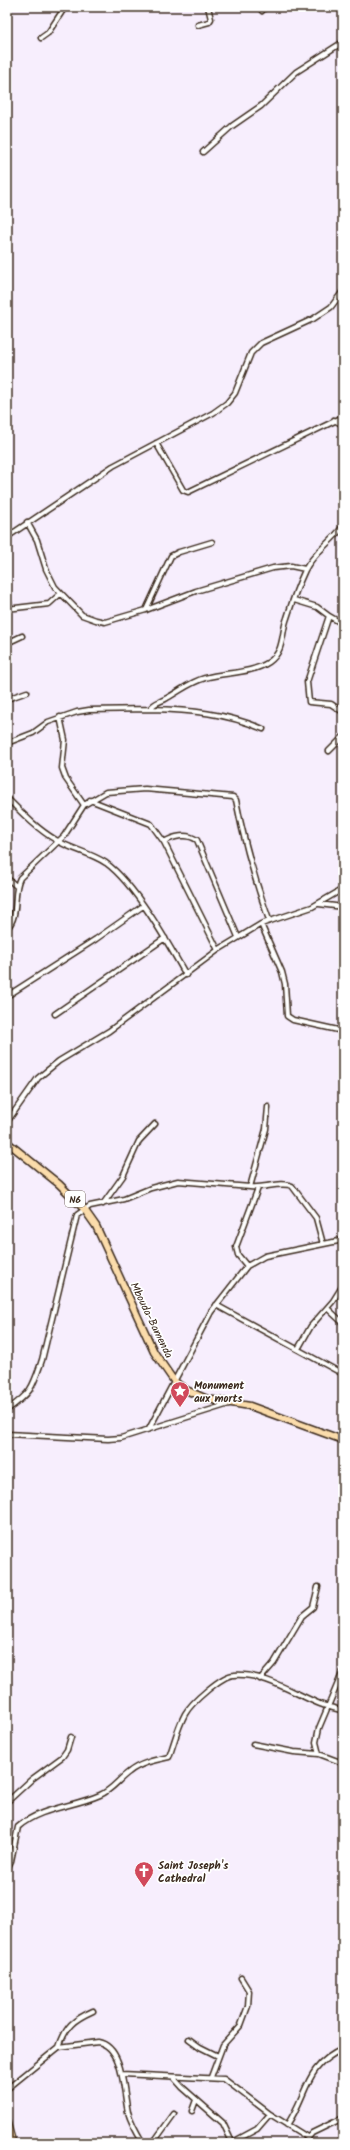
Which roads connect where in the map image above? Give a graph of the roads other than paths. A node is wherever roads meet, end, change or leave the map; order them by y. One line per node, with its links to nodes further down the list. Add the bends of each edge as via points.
1 (65, 7): 4 (street)
2 (208, 7): 3 (street, via 210,19)
3 (198, 25)
4 (42, 38)
5 (343, 42): 6 (street, via 296,72 261,106 232,126)
6 (203, 152)
7 (343, 292): 11 (street, via 331,307 313,319 261,343 251,353 235,393 227,403)
8 (343, 417): 9 (street)
9 (334, 420): 10 (street); 11 (street, via 188,492 183,490)
10 (343, 425)
11 (156, 443): 12 (street, via 113,466)
12 (27, 522): 14 (street); 18 (street, via 37,540 46,569)
13 (343, 526): 16 (street, via 315,555)
14 (7, 537)
15 (212, 542): 21 (street, via 171,556)
16 (306, 570): 19 (street); 21 (street, via 291,566 273,568 196,591)
17 (7, 594): 20 (street)
18 (60, 594): 20 (street, via 45,605); 21 (street, via 82,615 105,622)
19 (294, 600): 22 (street, via 317,607); 28 (street, via 285,624 282,644 271,661 253,669 204,678 189,684)
20 (9, 608)
21 (146, 610)
22 (329, 616): 23 (street); 29 (street, via 307,682 307,695 311,703 331,704)
23 (343, 624)
24 (22, 636): 25 (street)
25 (7, 643)
26 (27, 692): 27 (street)
27 (7, 699)
28 (150, 709): 30 (street, via 89,710); 31 (street, via 213,714 239,719)
29 (343, 712)
30 (60, 717): 33 (street, via 48,722 34,733); 37 (street, via 65,740 62,768 66,779)
31 (263, 729)
32 (343, 737): 34 (street)
33 (7, 743)
34 (330, 752)
35 (7, 798): 38 (street)
36 (90, 800): 37 (street); 39 (street, via 151,824); 46 (street, via 111,790 145,789 233,797 236,800 256,883)
37 (84, 805): 38 (street, via 64,836)
38 (57, 841): 41 (street, via 20,878); 44 (street, via 84,851 106,864 118,874)
39 (164, 842): 49 (street, via 178,836 188,836 197,840); 51 (street)
40 (7, 878): 41 (street)
41 (16, 886): 48 (street, via 13,919)
42 (343, 889): 43 (street)
43 (319, 904): 45 (street); 46 (street)
44 (143, 906): 50 (street); 53 (street)
45 (343, 907)
46 (269, 920): 47 (street)
47 (261, 924): 49 (street); 55 (street, via 282,972 287,1016 293,1020)
48 (7, 928)
49 (238, 937): 51 (street)
50 (165, 938): 52 (street); 54 (street)
51 (218, 950): 52 (street)
52 (186, 975): 57 (street, via 38,1078)
53 (7, 996)
54 (56, 1014)
55 (338, 1030)
56 (268, 1107): 60 (street, via 266,1130)
57 (7, 1122)
58 (155, 1124): 62 (street, via 139,1141 126,1170)
59 (7, 1142): 63 (highway, N6, via 54,1180)
60 (250, 1187): 61 (street); 62 (street, via 178,1182 164,1184)
61 (258, 1188): 65 (street, via 284,1184 292,1186 316,1218); 66 (street, via 236,1247 238,1255)
62 (103, 1204): 63 (street)
63 (84, 1209): 73 (highway, Mbouda-Bamenda / N6, via 96,1226 154,1352); 75 (street, via 76,1216 42,1360 34,1382 27,1396)
64 (343, 1240): 65 (street)
65 (323, 1244): 66 (street, via 265,1256)
66 (247, 1266): 68 (street)
67 (343, 1285): 69 (street)
68 (216, 1305): 71 (street); 73 (street)
69 (328, 1308): 70 (street); 71 (street, via 311,1326)
70 (343, 1323)
71 (298, 1349): 72 (street)
72 (343, 1374)
73 (174, 1381): 74 (highway, Mbouda-Bamenda / N6, via 186,1390 207,1399); 76 (street)
74 (230, 1404): 76 (street); 78 (highway, Mbouda-Bamenda / N6, via 250,1406)
75 (7, 1410)
76 (149, 1430): 77 (street, via 108,1439)
77 (7, 1434)
78 (343, 1440)
79 (318, 1587): 81 (street, via 313,1607 302,1616 274,1663)
80 (343, 1671): 82 (street)
81 (260, 1679): 82 (street); 89 (street, via 232,1674 208,1691 185,1713 169,1757 129,1771 101,1795 38,1813 25,1820 18,1827)
82 (329, 1707): 83 (street); 86 (street, via 317,1735)
83 (343, 1711)
84 (71, 1738): 88 (street, via 62,1756)
85 (252, 1744): 86 (street)
86 (319, 1754): 87 (street)
87 (343, 1763)
88 (7, 1802)
89 (7, 1869)
90 (241, 1978): 95 (street, via 249,1991 248,2006 241,2025 225,2042)
91 (93, 2012): 93 (street, via 70,2024)
92 (189, 2039): 95 (street)
93 (59, 2047): 96 (street, via 104,2043 112,2050); 99 (street)
94 (343, 2049): 106 (street, via 335,2052 314,2071)
95 (218, 2056): 98 (street)
96 (122, 2074): 97 (street); 109 (street, via 128,2111)
97 (174, 2077): 98 (street); 100 (street)
98 (211, 2077): 103 (street, via 229,2082)
99 (7, 2089)
100 (196, 2100): 101 (street); 111 (street, via 223,2123)
101 (192, 2111)
102 (174, 2114): 110 (street)
103 (270, 2114): 106 (street); 111 (street, via 257,2129)
104 (343, 2118): 107 (street, via 312,2132)
105 (7, 2122): 108 (main road)
106 (287, 2125): 107 (street)
107 (307, 2137): 112 (street)
108 (13, 2143)
109 (142, 2143)
110 (153, 2143)
111 (232, 2143)
112 (304, 2143)

